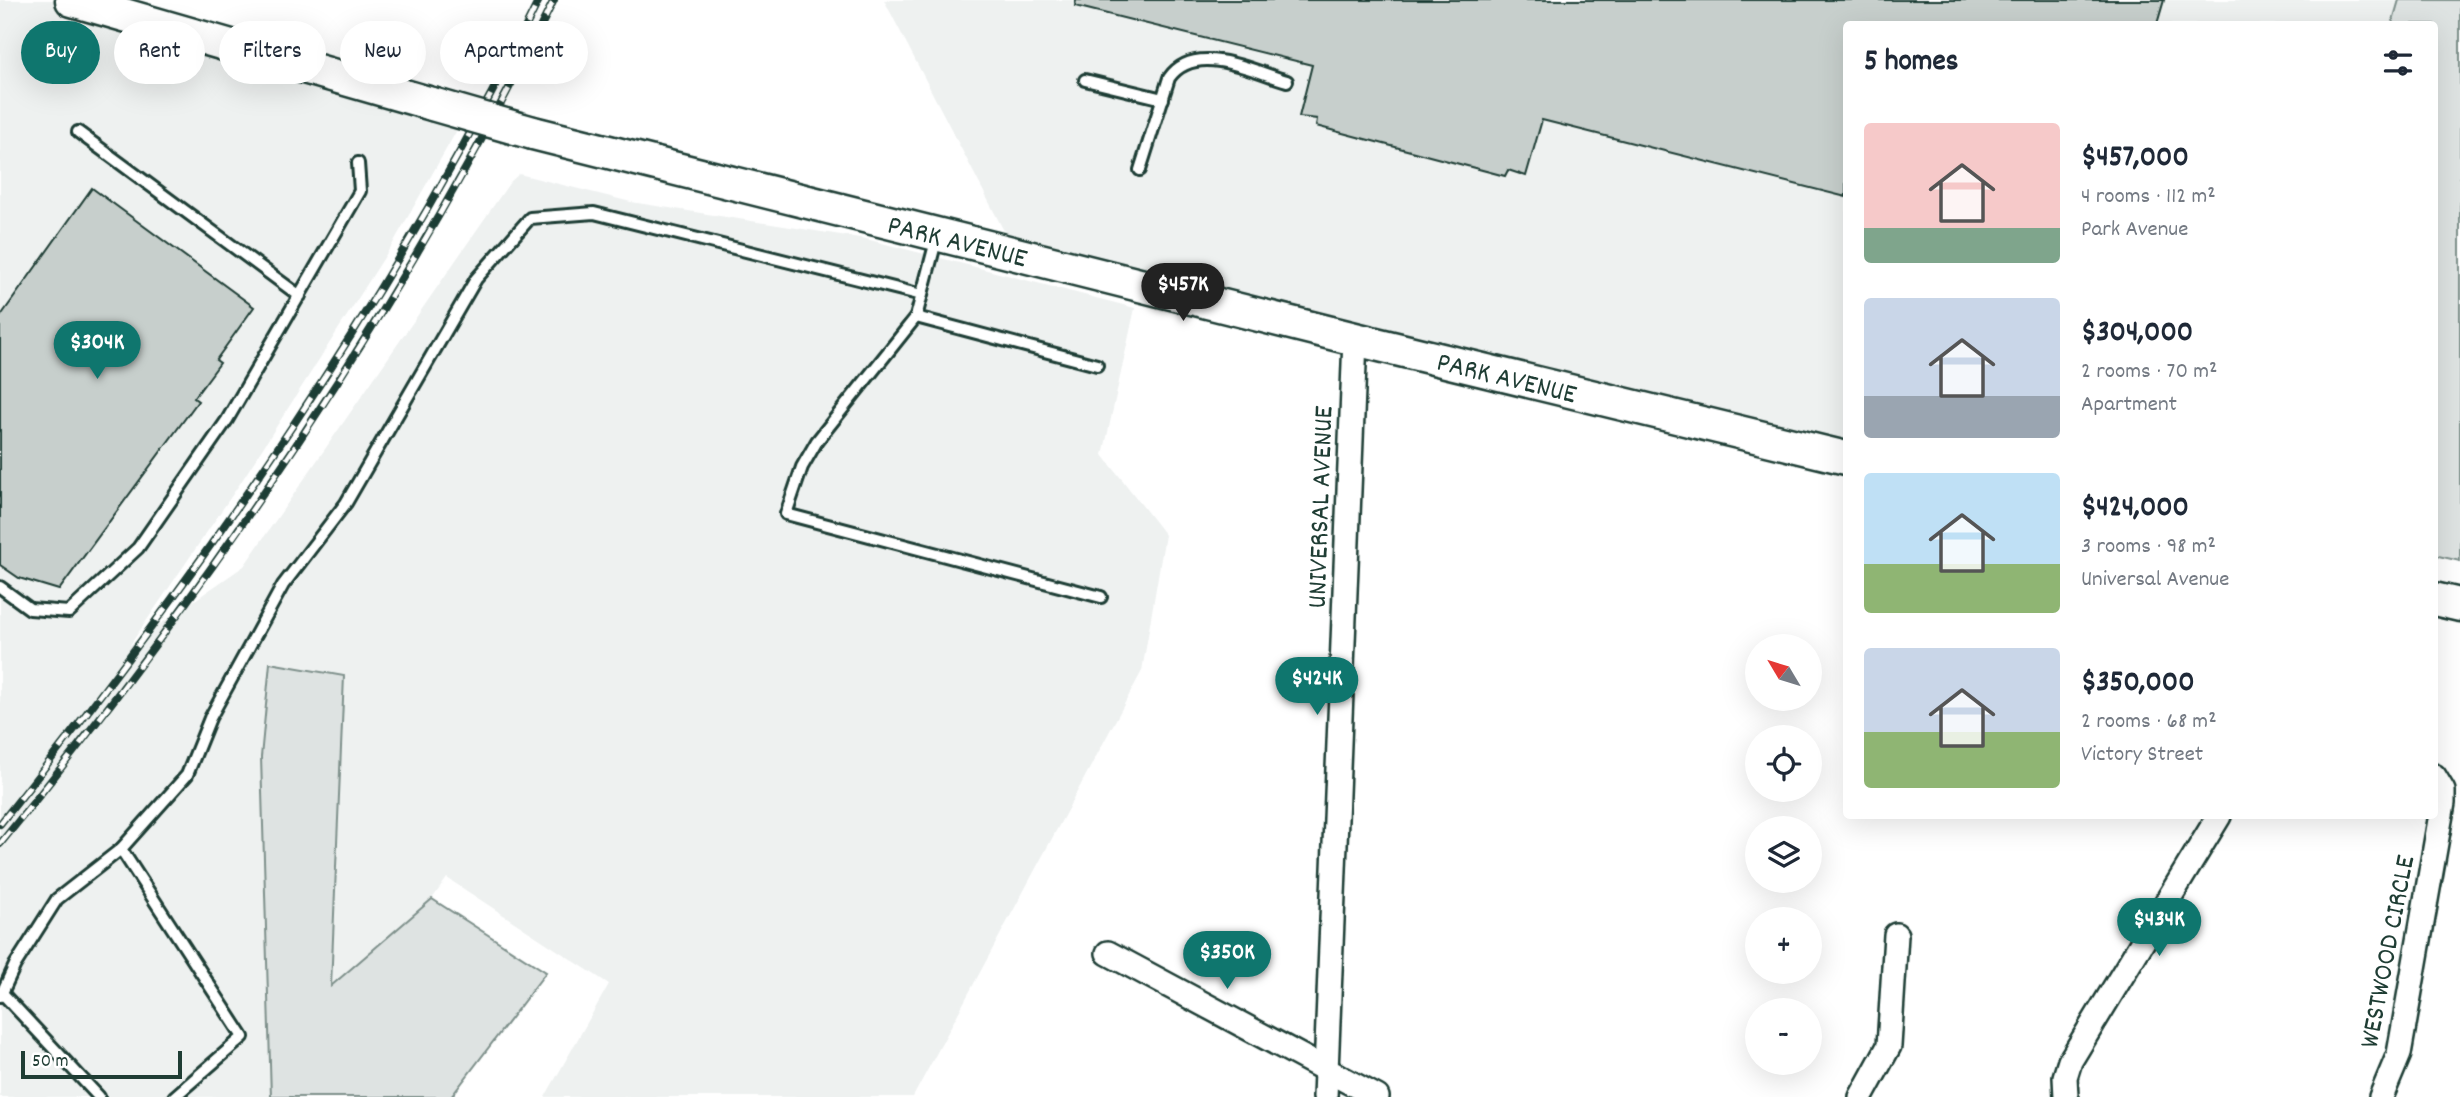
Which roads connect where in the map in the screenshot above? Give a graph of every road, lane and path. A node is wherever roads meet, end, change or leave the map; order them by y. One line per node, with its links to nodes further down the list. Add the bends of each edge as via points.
1 (72, 0): 8 (street, PARK AVENUE, bridge, via 533,133)
2 (1085, 80): 4 (lane)
3 (1287, 81): 4 (lane, via 1210,60 1194,60 1177,67)
4 (1163, 99): 7 (lane)
5 (78, 132): 10 (lane)
6 (358, 163): 10 (lane, via 360,191)
7 (1140, 170)
8 (938, 234): 9 (lane); 12 (street, PARK AVENUE)
9 (922, 295): 11 (lane); 21 (lane, via 594,213 530,218 476,279 346,503 283,585 209,718 187,775)
10 (300, 296): 15 (lane, via 227,420 138,548 69,612 30,609)
11 (916, 317): 13 (lane); 16 (lane, via 817,441 802,467 786,514)
12 (1355, 339): 14 (street, PARK AVENUE); 25 (street, UNIVERSAL AVENUE)
13 (1097, 365)
14 (1843, 457)
15 (0, 587)
16 (1101, 597)
17 (2438, 600): 18 (street)
18 (2460, 605)
19 (2438, 782): 32 (street, WESTWOOD CIRCLE, via 2443,803 2399,1054)
20 (2217, 819): 31 (street, via 2070,1061)
21 (121, 849): 24 (lane, via 57,899); 27 (lane, via 243,1037)
22 (1896, 935): 30 (street, via 1889,1045)
23 (1108, 953): 25 (street)
24 (1, 994): 26 (lane)
25 (1325, 1068): 28 (street, UNIVERSAL AVENUE); 29 (street)
26 (99, 1097)
27 (174, 1097)
28 (1325, 1097)
29 (1377, 1097)
30 (1861, 1097)
31 (2066, 1097)
32 (2381, 1097)

